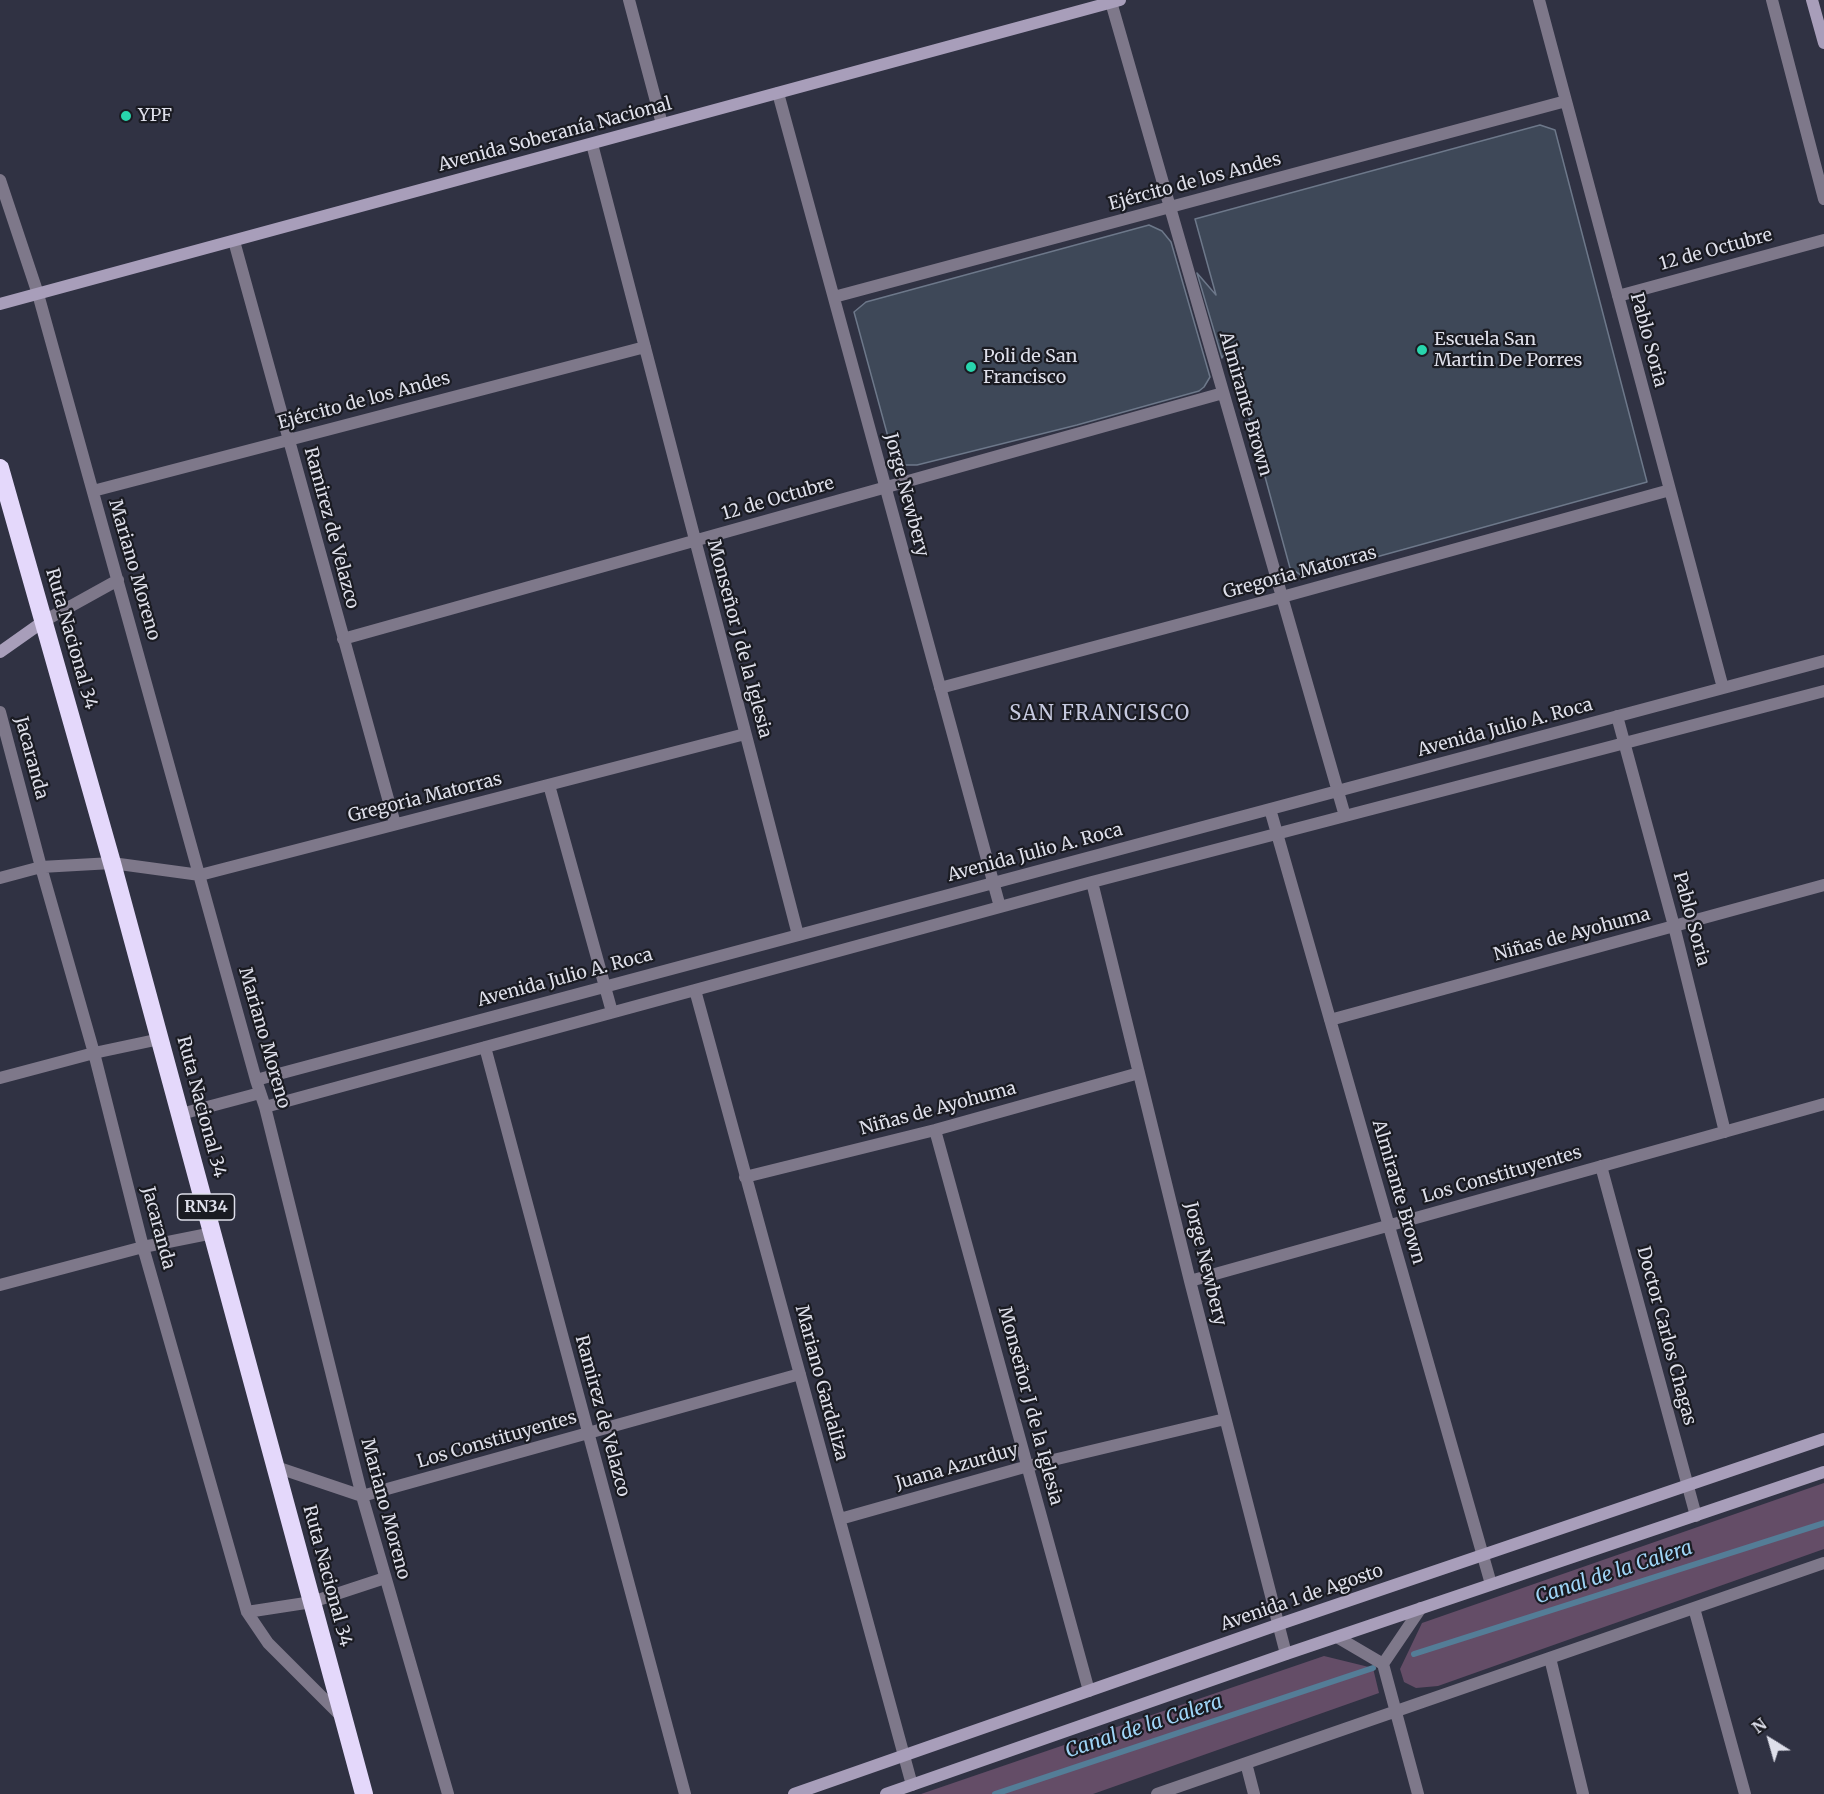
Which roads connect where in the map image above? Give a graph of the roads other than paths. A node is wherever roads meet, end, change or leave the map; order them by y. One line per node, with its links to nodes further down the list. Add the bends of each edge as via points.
1 (629, 0): 10 (street)
2 (1539, 0): 9 (street, Pablo Soria)
3 (1772, 0): 13 (street)
4 (1812, 0): 6 (street)
5 (1116, 1): 8 (street, Avenida Soberanía Nacional); 14 (street, Almirante Brown)
6 (1822, 26): 7 (street)
7 (1824, 44)
8 (778, 93): 10 (street, Avenida Soberanía Nacional); 19 (street, Jorge Newbery)
9 (1566, 101): 14 (street, Ejército de los Andes); 18 (street, Pablo Soria)
10 (662, 124): 11 (street, Avenida Soberanía Nacional)
11 (592, 144): 16 (street, Avenida Soberanía Nacional); 21 (street, Monseñor J de la Iglesia)
12 (0, 180): 17 (street, Mariano Moreno)
13 (1824, 198)
14 (1170, 207): 19 (street, Ejército de los Andes); 22 (street, Almirante Brown)
15 (1824, 240): 18 (street, 12 de Octubre)
16 (234, 241): 17 (street, Avenida Soberanía Nacional); 23 (street, Ramirez de Velazco)
17 (38, 294): 20 (street, Avenida Soberanía Nacional); 27 (street, Mariano Moreno)
18 (1618, 296): 26 (street, Pablo Soria)
19 (834, 297): 25 (street, Jorge Newbery)
20 (0, 304)
21 (645, 346): 23 (street, Ejército de los Andes); 28 (street, Monseñor J de la Iglesia)
22 (1223, 393): 25 (street, 12 de Octubre); 30 (street, Almirante Brown)
23 (288, 440): 27 (street, Ejército de los Andes); 32 (street, Ramirez de Velazco)
24 (0, 468): 31 (highway, Ruta Nacional 34 / RN34)
25 (885, 488): 28 (street, 12 de Octubre); 35 (street, Jorge Newbery)
26 (1670, 490): 30 (street, Gregoria Matorras); 36 (street, Pablo Soria)
27 (93, 491): 29 (street, Mariano Moreno)
28 (695, 541): 32 (street, 12 de Octubre); 40 (street, Monseñor J de la Iglesia)
29 (118, 580): 31 (street); 50 (street, Mariano Moreno)
30 (1282, 597): 35 (street, Gregoria Matorras); 43 (street, Almirante Brown)
31 (44, 621): 33 (street); 48 (highway, Ruta Nacional 34 / RN34)
32 (343, 639): 46 (street, Ramirez de Velazco)
33 (0, 652)
34 (1824, 661): 36 (street, Avenida Julio A. Roca)
35 (940, 688): 53 (street, Jorge Newbery)
36 (1723, 688): 39 (street, Avenida Julio A. Roca)
37 (1824, 691): 41 (street)
38 (0, 712): 49 (street, Jacaranda)
39 (1617, 716): 41 (street, Pablo Soria); 43 (street, Avenida Julio A. Roca)
40 (745, 734): 42 (street, Gregoria Matorras); 57 (street, Monseñor J de la Iglesia)
41 (1624, 743): 45 (street); 56 (street, Pablo Soria)
42 (549, 785): 46 (street, Gregoria Matorras); 58 (street)
43 (1338, 791): 44 (street, Avenida Julio A. Roca); 45 (street, Almirante Brown)
44 (1270, 809): 47 (street, Almirante Brown); 53 (street, Avenida Julio A. Roca)
45 (1345, 816): 47 (street)
46 (395, 824): 50 (street, Gregoria Matorras)
47 (1278, 833): 52 (street); 61 (street, Almirante Brown)
48 (112, 863): 49 (street, Gregoria Matorras); 50 (street, Gregoria Matorras); 62 (highway, Ruta Nacional 34 / RN34)
49 (41, 867): 51 (street, Gregoria Matorras); 64 (street, Jacaranda)
50 (200, 875): 67 (street, Mariano Moreno)
51 (0, 878)
52 (1092, 882): 55 (street); 65 (street, Jorge Newbery)
53 (993, 883): 55 (street, Jorge Newbery); 57 (street, Avenida Julio A. Roca)
54 (1824, 885): 56 (street, Niñas de Ayohuma)
55 (1000, 907): 59 (street)
56 (1674, 926): 61 (street, Niñas de Ayohuma); 73 (street, Pablo Soria)
57 (798, 935): 58 (street, Avenida Julio A. Roca)
58 (605, 986): 60 (street); 67 (street, Avenida Julio A. Roca)
59 (695, 990): 60 (street); 75 (street, Mariano Gardaliza)
60 (612, 1012): 63 (street)
61 (1330, 1020): 76 (street, Almirante Brown)
62 (160, 1039): 64 (street); 71 (highway, Ruta Nacional 34 / RN34)
63 (485, 1047): 70 (street); 83 (street, Ramirez de Velazco)
64 (94, 1053): 66 (street); 78 (street, Jacaranda)
65 (1139, 1073): 72 (street, Niñas de Ayohuma); 79 (street, Jorge Newbery)
66 (0, 1078)
67 (255, 1080): 68 (street, Mariano Moreno)
68 (260, 1093): 70 (street, Mariano Moreno); 71 (street)
69 (1824, 1105): 73 (street, Los Constituyentes)
70 (265, 1107): 89 (street, Mariano Moreno)
71 (181, 1114): 77 (highway, Ruta Nacional 34 / RN34)
72 (935, 1130): 75 (street, Niñas de Ayohuma); 85 (street, Monseñor J de la Iglesia)
73 (1725, 1132): 74 (street, Los Constituyentes)
74 (1601, 1166): 76 (street, Los Constituyentes); 88 (street, Doctor Carlos Chagas)
75 (745, 1177): 81 (street, Mariano Gardaliza)
76 (1389, 1225): 79 (street, Los Constituyentes); 92 (street, Almirante Brown)
77 (213, 1233): 78 (street); 86 (highway, Ruta Nacional 34 / RN34)
78 (143, 1247): 80 (street); 99 (street, Jacaranda)
79 (1190, 1281): 82 (street, Jorge Newbery)
80 (0, 1286)
81 (800, 1374): 83 (street, Los Constituyentes); 91 (street, Mariano Gardaliza)
82 (1225, 1419): 85 (street, Juana Azurduy); 100 (street, Jorge Newbery)
83 (588, 1433): 89 (street, Los Constituyentes); 113 (street, Ramirez de Velazco)
84 (1824, 1439): 88 (street, Avenida 1 de Agosto)
85 (1028, 1466): 91 (street, Juana Azurduy); 105 (street, Monseñor J de la Iglesia)
86 (276, 1467): 89 (street); 96 (highway, Ruta Nacional 34 / RN34)
87 (1824, 1472): 90 (street)
88 (1688, 1485): 90 (street, Doctor Carlos Chagas); 92 (street, Avenida 1 de Agosto)
89 (362, 1496): 94 (street, Mariano Moreno)
90 (1696, 1516): 95 (street)
91 (840, 1519): 108 (street, Mariano Gardaliza)
92 (1483, 1555): 95 (street, Almirante Brown); 100 (street, Avenida 1 de Agosto)
93 (1824, 1563): 98 (street)
94 (385, 1578): 96 (street); 112 (street, Mariano Moreno)
95 (1491, 1584): 97 (street)
96 (312, 1602): 99 (street); 107 (highway, Ruta Nacional 34 / RN34)
97 (1421, 1608): 101 (street); 104 (street)
98 (1694, 1608): 103 (street); 120 (street)
99 (248, 1612): 107 (street, Jacaranda, via 268,1643)
100 (1277, 1625): 102 (street, Jorge Newbery); 105 (street, Avenida 1 de Agosto)
101 (1337, 1636): 102 (street); 104 (street)
102 (1286, 1654): 110 (street)
103 (1550, 1658): 106 (street); 119 (street)
104 (1383, 1664): 106 (street)
105 (1089, 1691): 108 (street, Avenida 1 de Agosto)
106 (1396, 1711): 109 (street); 118 (street)
107 (343, 1718): 111 (highway, Ruta Nacional 34 / RN34)
108 (904, 1755): 110 (street, Mariano Gardaliza); 114 (street, Avenida 1 de Agosto)
109 (1246, 1763): 116 (street); 117 (street)
110 (912, 1785): 115 (street)
111 (364, 1794)
112 (448, 1794)
113 (685, 1794)
114 (794, 1794)
115 (885, 1794)
116 (1157, 1794)
117 (1254, 1794)
118 (1418, 1794)
119 (1583, 1794)
120 (1745, 1794)

